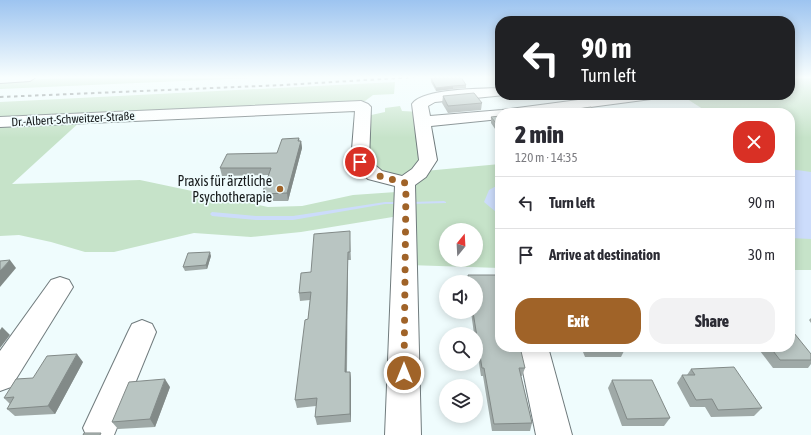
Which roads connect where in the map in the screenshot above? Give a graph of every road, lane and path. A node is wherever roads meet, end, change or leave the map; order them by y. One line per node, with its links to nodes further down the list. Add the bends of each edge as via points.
1 (438, 97): 8 (street, via 420,104)
2 (533, 100): 4 (street)
3 (611, 100): 5 (street)
4 (541, 108)
5 (550, 108)
6 (495, 115): 8 (street)
7 (0, 122): 9 (street, Dr.-Albert-Schweitzer-Straße, via 361,106 363,107 360,162)
8 (423, 122): 9 (street, via 428,160)
9 (405, 197): 15 (street)
10 (60, 287): 13 (street)
11 (142, 332): 14 (street)
12 (534, 352): 16 (street)
13 (0, 377)
14 (100, 428)
15 (403, 435)
16 (554, 435)

